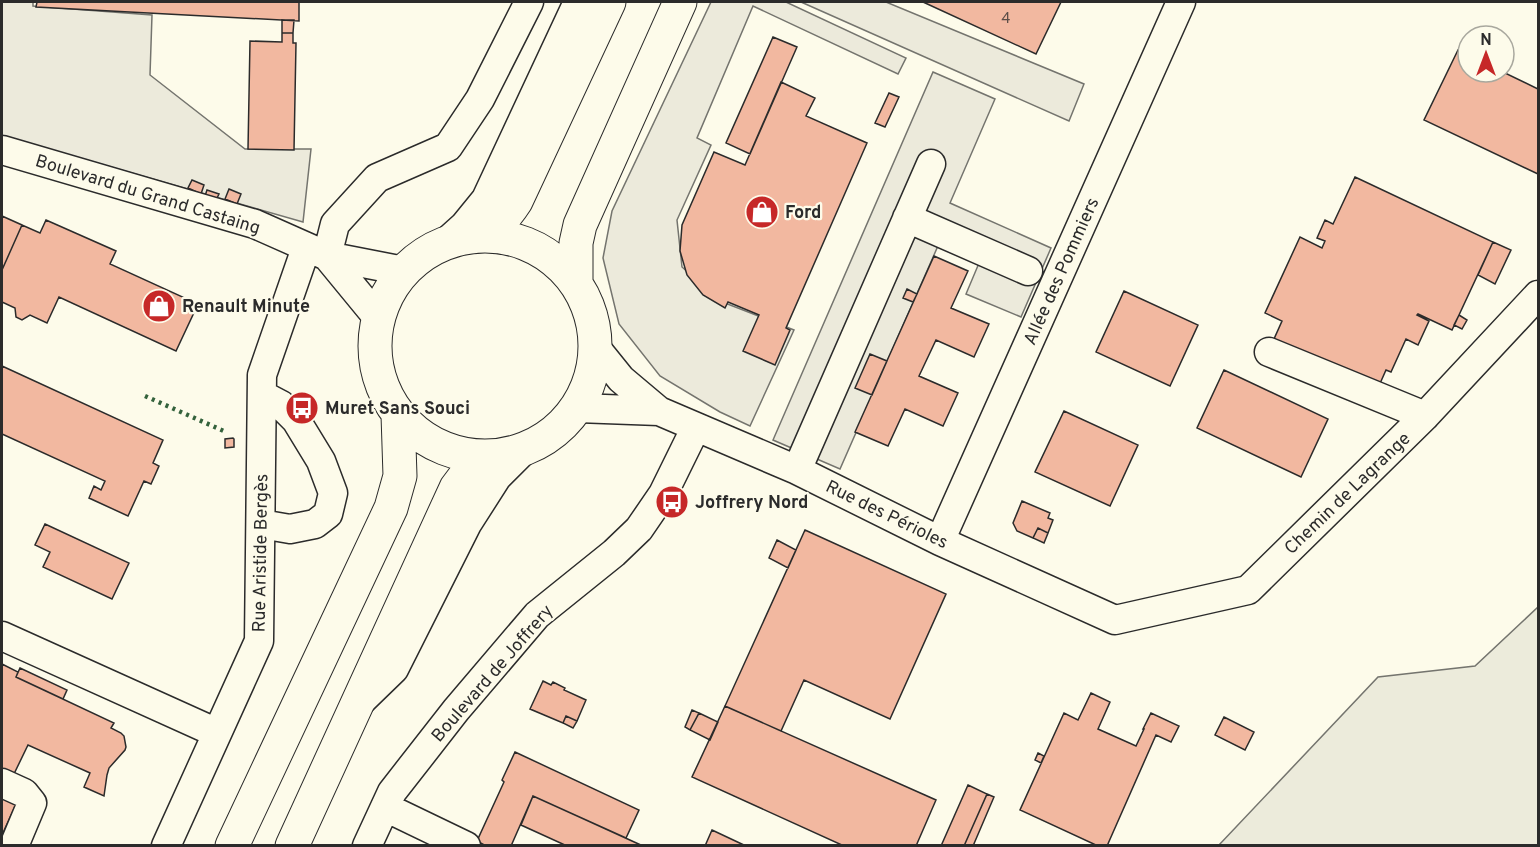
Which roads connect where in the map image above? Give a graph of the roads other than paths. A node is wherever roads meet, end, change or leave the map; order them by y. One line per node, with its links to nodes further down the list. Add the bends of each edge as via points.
1 (529, 2): 11 (street, Rue Aristide Bergès, via 480,99 448,147 377,178 335,224)
2 (578, 2): 10 (street, via 486,199)
3 (609, 2): 9 (main road, via 516,201 498,226)
4 (680, 2): 14 (main road, via 580,225)
5 (1181, 2): 29 (street, Allée des Pommiers)
6 (2, 150): 11 (street, Boulevard du Grand Castaing, via 255,224)
7 (931, 164): 8 (street)
8 (908, 218): 13 (street); 27 (street)
9 (485, 236): 10 (main road); 14 (main road, via 512,239 536,248)
10 (444, 244): 12 (main road)
11 (317, 252): 12 (street, Boulevard du Grand Castaing); 16 (street, Boulevard du Grand Castaing); 19 (street, Rue Aristide Bergès, via 262,375)
12 (404, 271): 16 (main road, via 388,293)
13 (1028, 271)
14 (576, 283): 17 (main road, via 594,325)
15 (1539, 295): 23 (street, Chemin de Lagrange)
16 (378, 318): 22 (main road, via 374,352 381,386)
17 (596, 348): 20 (main road, via 594,369); 21 (street, Rue des Périoles, via 621,379)
18 (1269, 352): 23 (street)
19 (262, 396): 28 (street, Rue Aristide Bergès); 28 (street, via 281,405 296,420 321,461 333,493 328,514 315,524 290,529)
20 (577, 408): 21 (street, Rue des Périoles); 25 (main road, via 554,433)
21 (659, 411): 24 (street, Rue des Périoles)
22 (398, 415): 26 (main road, via 423,439 455,453); 38 (main road, via 400,476 391,508)
23 (1425, 416): 30 (street, Chemin de Lagrange, via 1248,590)
24 (696, 427): 27 (street, Rue des Périoles); 35 (street, Boulevard de Joffrery, via 663,494 639,529 537,615 456,710 392,792)
25 (524, 450): 26 (main road); 32 (street, via 497,477 467,524 394,669)
26 (489, 457): 32 (main road, via 468,472 456,488)
27 (797, 470): 29 (street, Rue des Périoles)
28 (261, 524): 33 (street, Rue Aristide Bergès, via 260,641)
29 (940, 541): 30 (street, Rue des Périoles)
30 (1115, 620)
31 (2, 636): 33 (street)
32 (355, 707): 39 (main road)
33 (217, 733): 37 (street, Rue Aristide Bergès)
34 (2, 783): 36 (street, via 24,793 32,803)
35 (385, 807): 40 (street, Boulevard de Joffrery); 41 (street)
36 (14, 846)
37 (166, 846)
38 (232, 846)
39 (292, 846)
40 (367, 846)
41 (466, 846)

